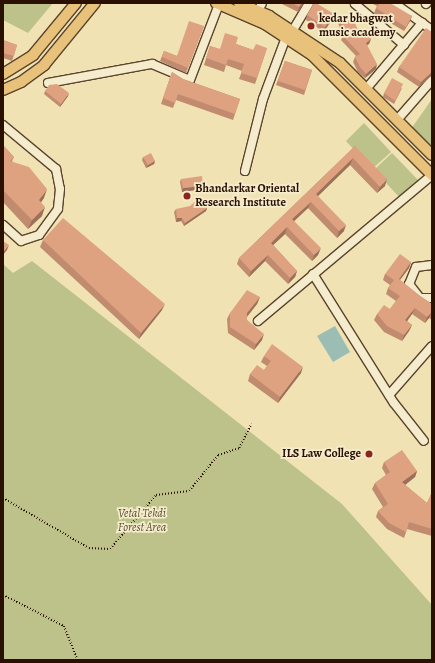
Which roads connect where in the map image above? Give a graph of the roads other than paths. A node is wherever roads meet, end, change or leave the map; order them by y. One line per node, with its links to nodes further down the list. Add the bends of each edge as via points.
1 (76, 3): 13 (main road, via 33,55)
2 (95, 3): 17 (main road, via 44,66 21,82)
3 (239, 3): 8 (main road)
4 (309, 3): 11 (street)
5 (394, 3): 9 (street)
6 (218, 4): 8 (main road); 15 (street, via 190,80 152,64)
7 (355, 4): 12 (street)
8 (258, 11): 11 (main road)
9 (422, 23): 10 (street); 12 (street)
10 (432, 30)
11 (289, 34): 16 (main road, via 340,63); 21 (street, via 262,99); 22 (main road, via 374,113)
12 (404, 45): 16 (street)
13 (3, 74)
14 (432, 80): 18 (street)
15 (48, 83)
16 (366, 89): 18 (main road)
17 (3, 90)
18 (396, 120): 20 (main road)
19 (3, 125): 23 (street, via 56,169 60,189 58,209 48,226 35,238 21,241)
20 (432, 155)
21 (245, 171)
22 (432, 175): 25 (street)
23 (3, 225)
24 (432, 265): 26 (street, via 416,267 409,284 420,298)
25 (313, 274): 27 (street); 29 (street)
26 (432, 298)
27 (258, 321)
28 (432, 346): 29 (street)
29 (389, 395): 30 (street)
30 (424, 440)

